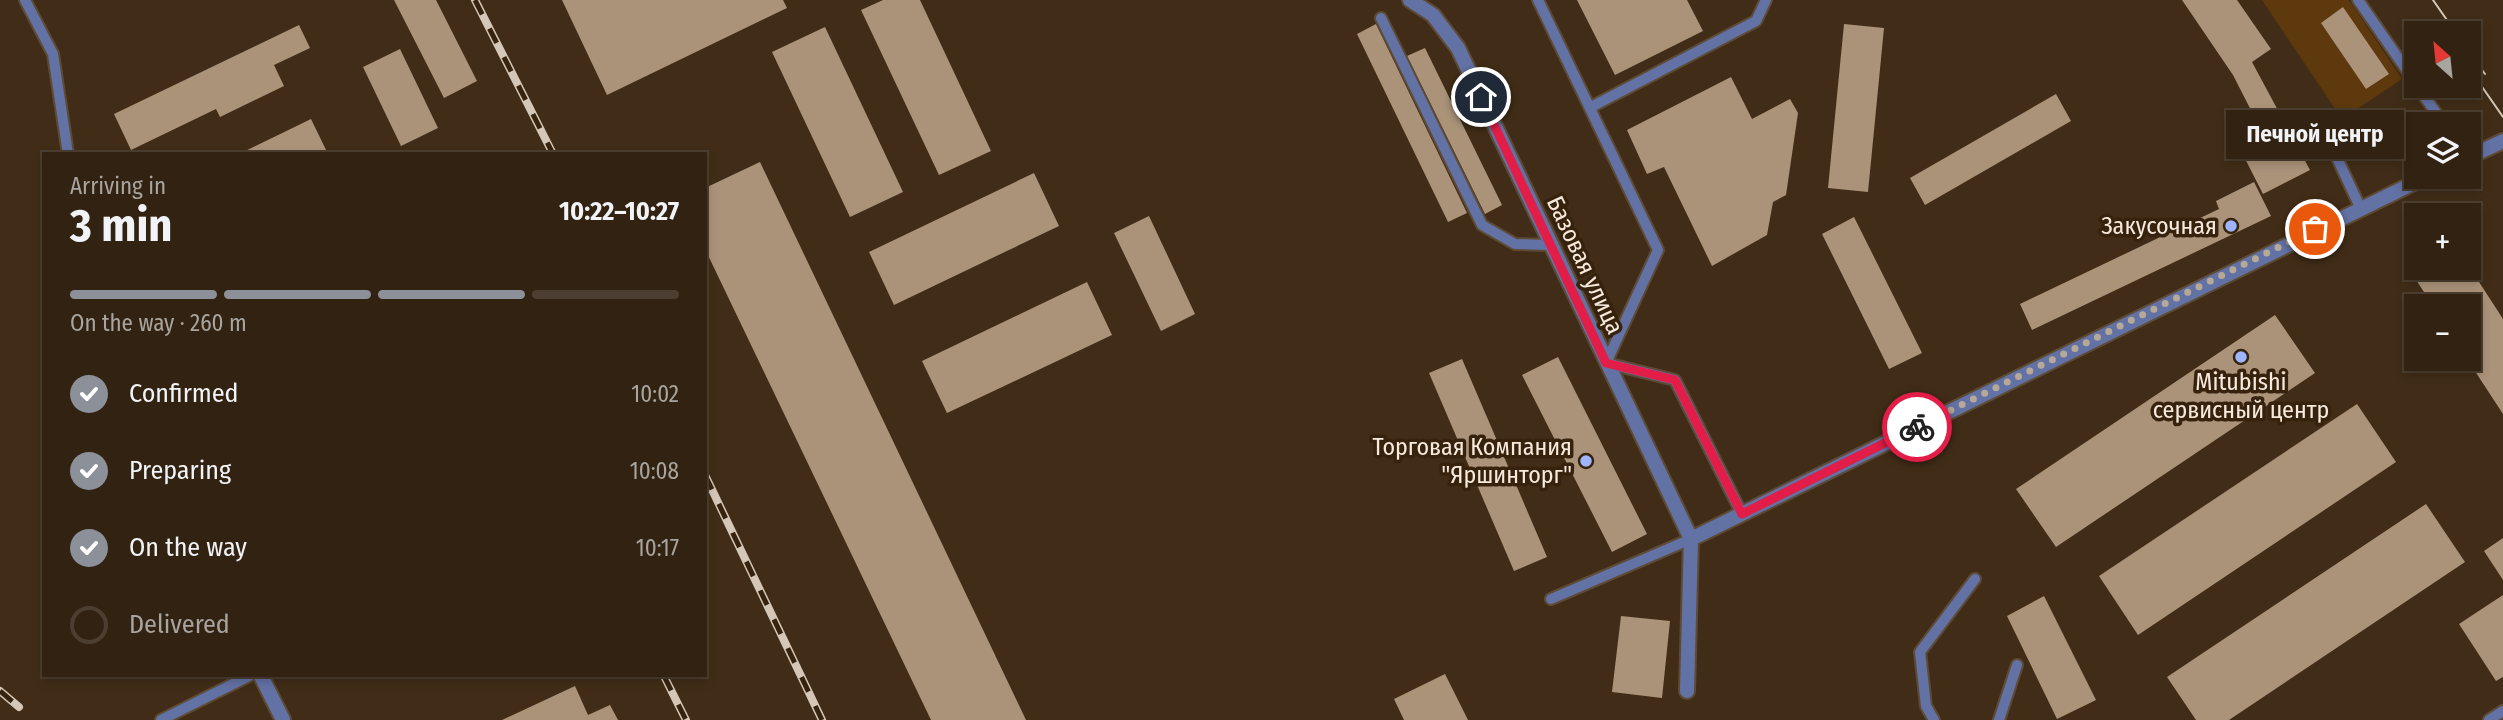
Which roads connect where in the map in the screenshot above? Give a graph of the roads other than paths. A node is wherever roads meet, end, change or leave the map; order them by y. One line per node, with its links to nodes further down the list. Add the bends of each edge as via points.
1 (25, 0): 11 (lane, via 53,54)
2 (1410, 0): 15 (street, Базовая улица, via 1433,15 1458,48)
3 (1538, 0): 8 (lane)
4 (1766, 0): 8 (lane, via 1756,21)
5 (2358, 0): 7 (lane)
6 (1381, 18): 15 (lane, via 1482,225 1515,244)
7 (2404, 67)
8 (1591, 107): 16 (lane, via 1658,250)
9 (2503, 141): 10 (street)
10 (2481, 151)
11 (68, 152)
12 (2338, 160): 14 (lane)
13 (2404, 187): 14 (street)
14 (2360, 206): 17 (street)
15 (1549, 244): 16 (street, Базовая улица)
16 (1606, 363): 17 (lane, via 1675,380); 18 (street, Базовая улица)
17 (1742, 514): 18 (street)
18 (1691, 539): 20 (lane); 24 (street, Базовая улица)
19 (1975, 579): 28 (lane, via 1920,652 1926,706)
20 (1551, 599)
21 (2017, 665): 29 (lane)
22 (247, 677): 26 (lane)
23 (262, 677): 27 (street)
24 (1687, 691)
25 (2503, 711): 30 (lane)
26 (161, 720)
27 (283, 720)
28 (1934, 720)
29 (1999, 720)
30 (2489, 720)

